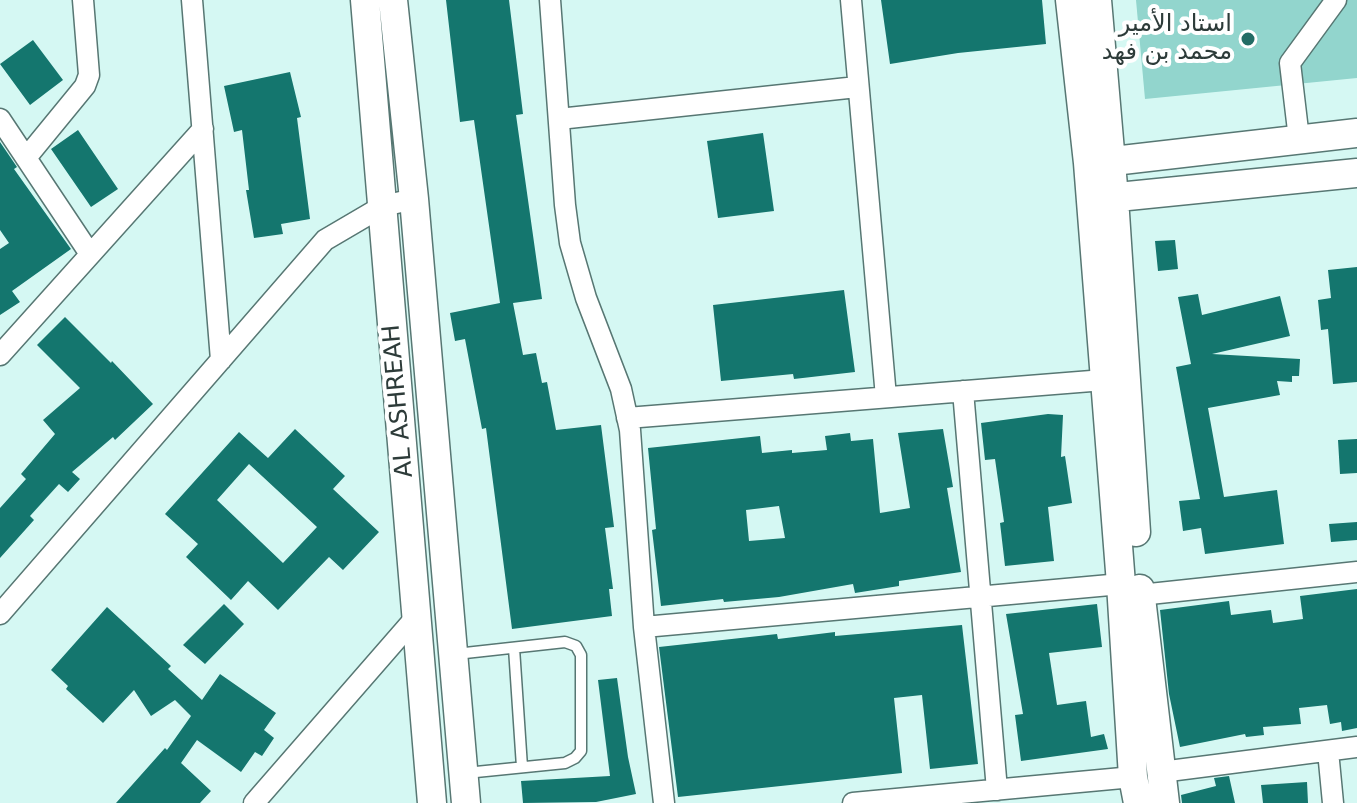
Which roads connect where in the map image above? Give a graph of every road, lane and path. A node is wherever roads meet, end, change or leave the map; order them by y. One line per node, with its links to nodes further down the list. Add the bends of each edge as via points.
1 (83, 0): 16 (street, via 89,75)
2 (192, 0): 13 (street)
3 (365, 0): 21 (street, AL ASHREAH)
4 (393, 0): 19 (street)
5 (550, 0): 12 (street)
6 (851, 0): 10 (street)
7 (1070, 0): 17 (street)
8 (1097, 0): 17 (street)
9 (1336, 0): 15 (street, via 1290,63)
10 (857, 87): 12 (street); 27 (street)
11 (0, 119): 16 (street)
12 (559, 119): 28 (street, via 570,243)
13 (203, 129): 22 (street); 24 (street)
14 (1357, 133): 15 (street)
15 (1299, 139): 17 (street)
16 (26, 158): 22 (street)
17 (1100, 163): 20 (street)
18 (1357, 173): 20 (street)
19 (414, 199): 21 (street); 36 (street)
20 (1102, 199): 25 (street); 30 (street)
21 (383, 206): 24 (street, via 325,240); 33 (street, AL ASHREAH)
22 (90, 254): 23 (street)
23 (0, 355)
24 (221, 360): 32 (street)
25 (1104, 380): 26 (street); 30 (street)
26 (963, 391): 27 (street); 31 (street)
27 (886, 397): 28 (street)
28 (627, 418): 34 (street)
29 (1357, 572): 30 (street)
30 (1130, 590): 31 (street); 41 (street)
31 (981, 597): 34 (street); 42 (street)
32 (0, 614)
33 (416, 617): 43 (street); 44 (street, AL ASHREAH)
34 (644, 627): 46 (street)
35 (514, 648): 36 (lane); 39 (lane); 39 (lane, via 565,642 581,655 581,751 565,763)
36 (454, 655): 40 (street)
37 (1357, 747): 38 (street)
38 (1328, 751): 41 (street); 49 (street)
39 (522, 767): 40 (lane)
40 (464, 773): 45 (street)
41 (1144, 784): 42 (street); 48 (street)
42 (997, 790): 47 (street)
43 (254, 803)
44 (432, 803)
45 (466, 803)
46 (664, 803)
47 (853, 803)
48 (1165, 803)
49 (1333, 803)

